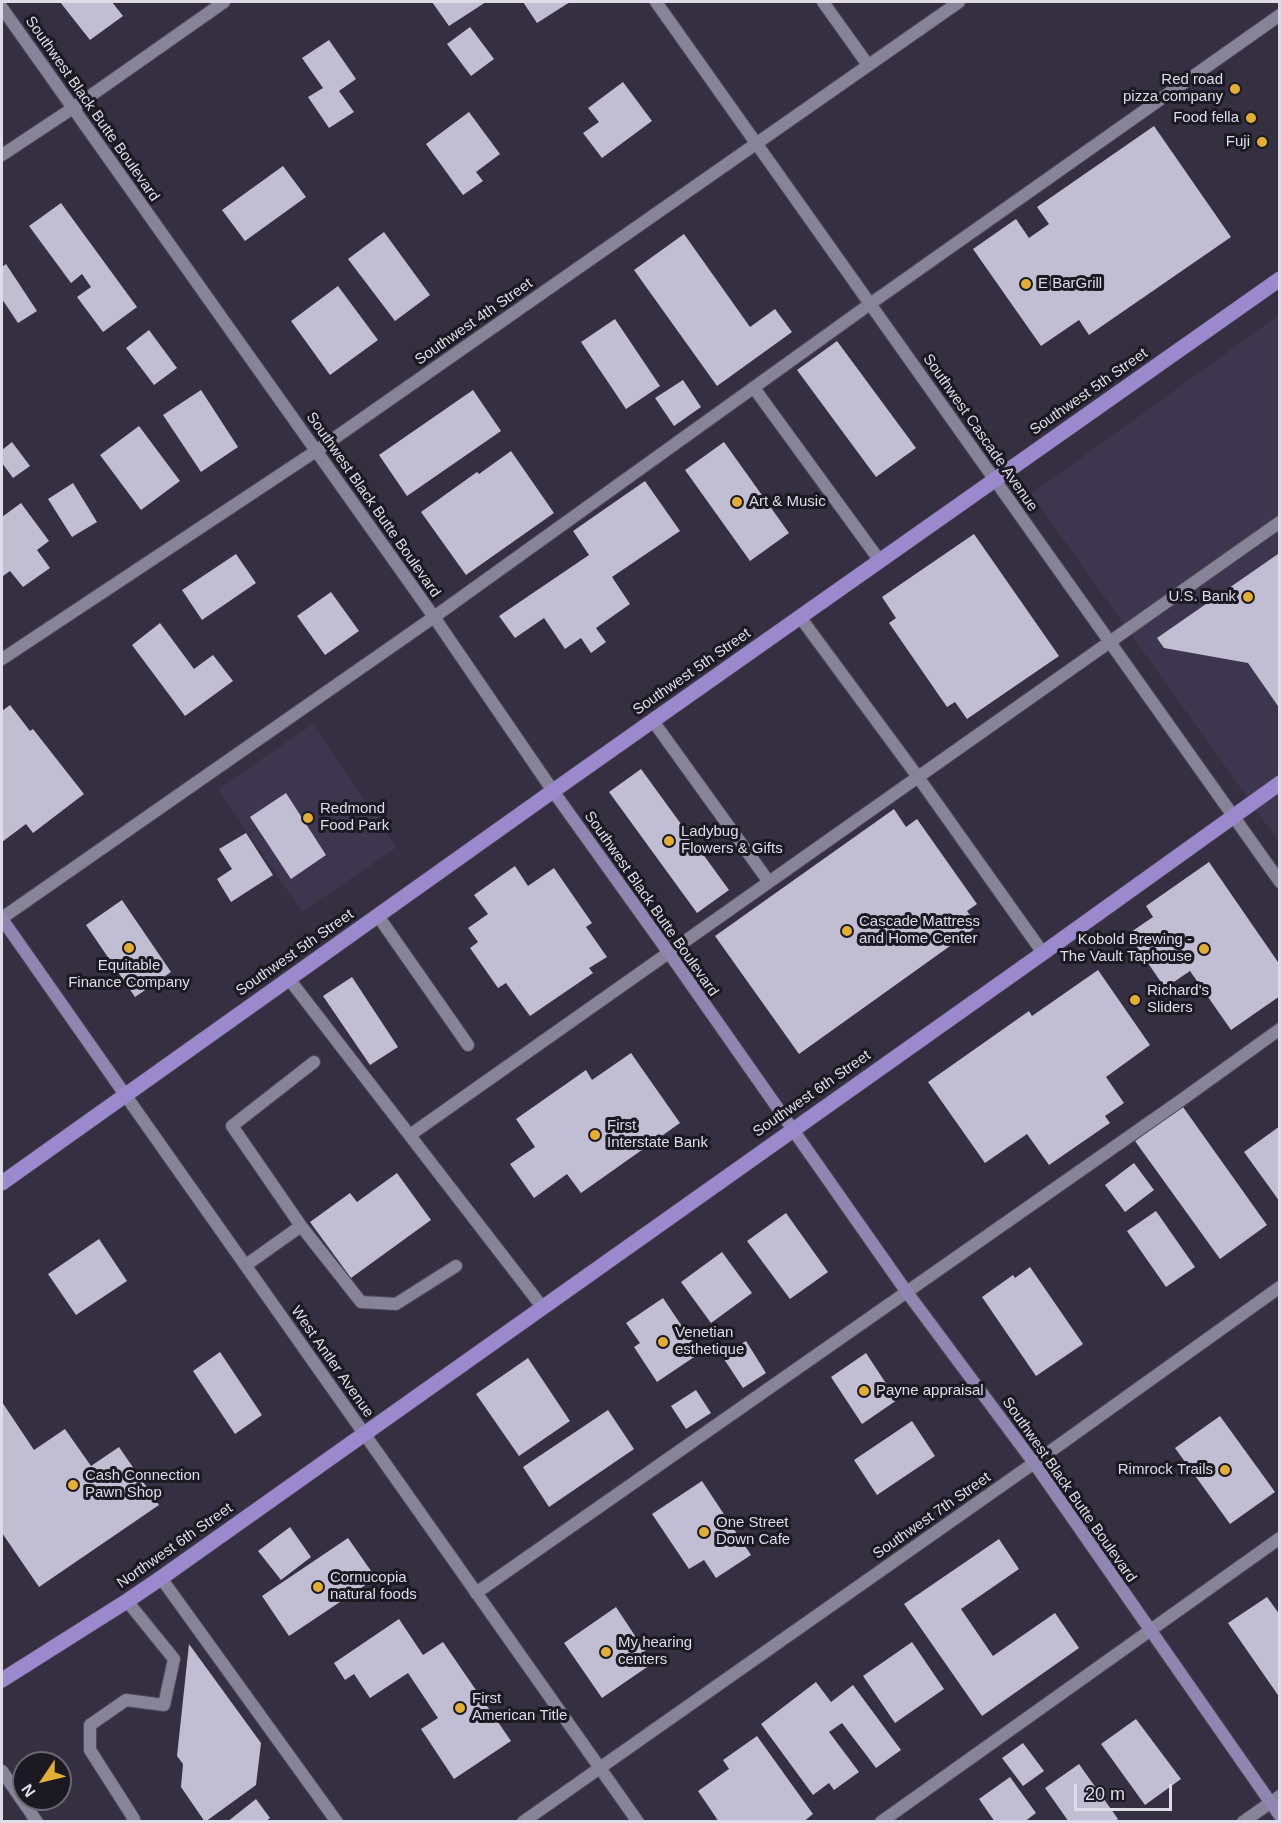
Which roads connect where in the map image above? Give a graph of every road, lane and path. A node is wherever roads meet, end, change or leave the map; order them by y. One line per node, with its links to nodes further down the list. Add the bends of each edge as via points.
1 (224, 2): 8 (street)
2 (656, 2): 9 (street, Southwest Cascade Avenue)
3 (823, 2): 7 (street)
4 (959, 2): 7 (street, Southwest 4th Street)
5 (2, 8): 8 (street, Southwest Black Butte Boulevard)
6 (1280, 15): 12 (street)
7 (868, 65): 9 (street, Southwest 4th Street)
8 (73, 108): 10 (street); 14 (street, Southwest Black Butte Boulevard)
9 (756, 143): 12 (street, Southwest Cascade Avenue); 14 (street, Southwest 4th Street)
10 (2, 155)
11 (1280, 279): 15 (main road, Southwest 5th Street)
12 (870, 304): 13 (street); 15 (street, Southwest Cascade Avenue)
13 (754, 388): 17 (street); 18 (street)
14 (316, 451): 18 (street, Southwest Black Butte Boulevard); 21 (street, Southwest 4th Street)
15 (995, 480): 17 (main road, Southwest 5th Street); 20 (street, Southwest Cascade Avenue)
16 (1280, 522): 20 (street)
17 (880, 561): 19 (main road, Southwest 5th Street)
18 (434, 617): 25 (street, Southwest Black Butte Boulevard); 30 (street)
19 (800, 617): 22 (main road, Southwest 5th Street); 23 (street)
20 (1109, 642): 23 (street); 26 (street, Southwest Cascade Avenue)
21 (2, 659)
22 (653, 721): 25 (main road, Southwest 5th Street); 27 (street)
23 (918, 777): 27 (street); 32 (street)
24 (1280, 783): 26 (main road, Southwest 6th Street)
25 (553, 791): 29 (main road, Southwest 5th Street); 31 (street, Southwest Black Butte Boulevard)
26 (1233, 816): 28 (street, Southwest Cascade Avenue); 32 (main road, Southwest 6th Street)
27 (769, 882): 31 (street)
28 (1280, 882)
29 (378, 916): 33 (main road, Southwest 5th Street); 35 (street)
30 (2, 918): 37 (street, West Antler Avenue)
31 (669, 953): 38 (street, Southwest Black Butte Boulevard); 39 (street)
32 (1043, 954): 38 (main road, Southwest 6th Street)
33 (289, 979): 37 (main road, Southwest 5th Street); 39 (street)
34 (1280, 1029): 45 (street)
35 (468, 1045)
36 (314, 1062): 41 (street, via 232,1126)
37 (126, 1096): 40 (main road, Southwest 5th Street); 42 (street, West Antler Avenue)
38 (792, 1130): 45 (street, Southwest Black Butte Boulevard); 46 (main road, Southwest 6th Street)
39 (410, 1135): 46 (street)
40 (2, 1183)
41 (301, 1226): 42 (street); 43 (street, via 361,1302 396,1304)
42 (246, 1265): 47 (street, West Antler Avenue)
43 (456, 1266)
44 (1280, 1287): 48 (street, Southwest 7th Street)
45 (906, 1291): 48 (street, Southwest Black Butte Boulevard); 51 (street)
46 (543, 1308): 47 (main road, Southwest 6th Street)
47 (365, 1434): 50 (main road, Northwest 6th Street); 51 (street, West Antler Avenue)
48 (1034, 1463): 53 (street, Southwest Black Butte Boulevard); 55 (street, Southwest 7th Street)
49 (1280, 1538): 53 (street)
50 (160, 1578): 52 (main road, Northwest 6th Street); 61 (street)
51 (476, 1593): 55 (street, West Antler Avenue)
52 (127, 1601): 54 (main road, Northwest 6th Street); 60 (street, via 174,1659 164,1706 126,1700 90,1725 90,1750)
53 (1150, 1630): 57 (street, Southwest Black Butte Boulevard); 64 (street)
54 (2, 1680)
55 (599, 1767): 62 (street, Southwest 7th Street); 63 (street, West Antler Avenue)
56 (2, 1771): 59 (street)
57 (1275, 1800): 58 (street, Southwest Black Butte Boulevard); 65 (street)
58 (1280, 1816)
59 (37, 1821)
60 (132, 1821)
61 (336, 1821)
62 (523, 1821)
63 (638, 1821)
64 (881, 1821)
65 (1243, 1821)

